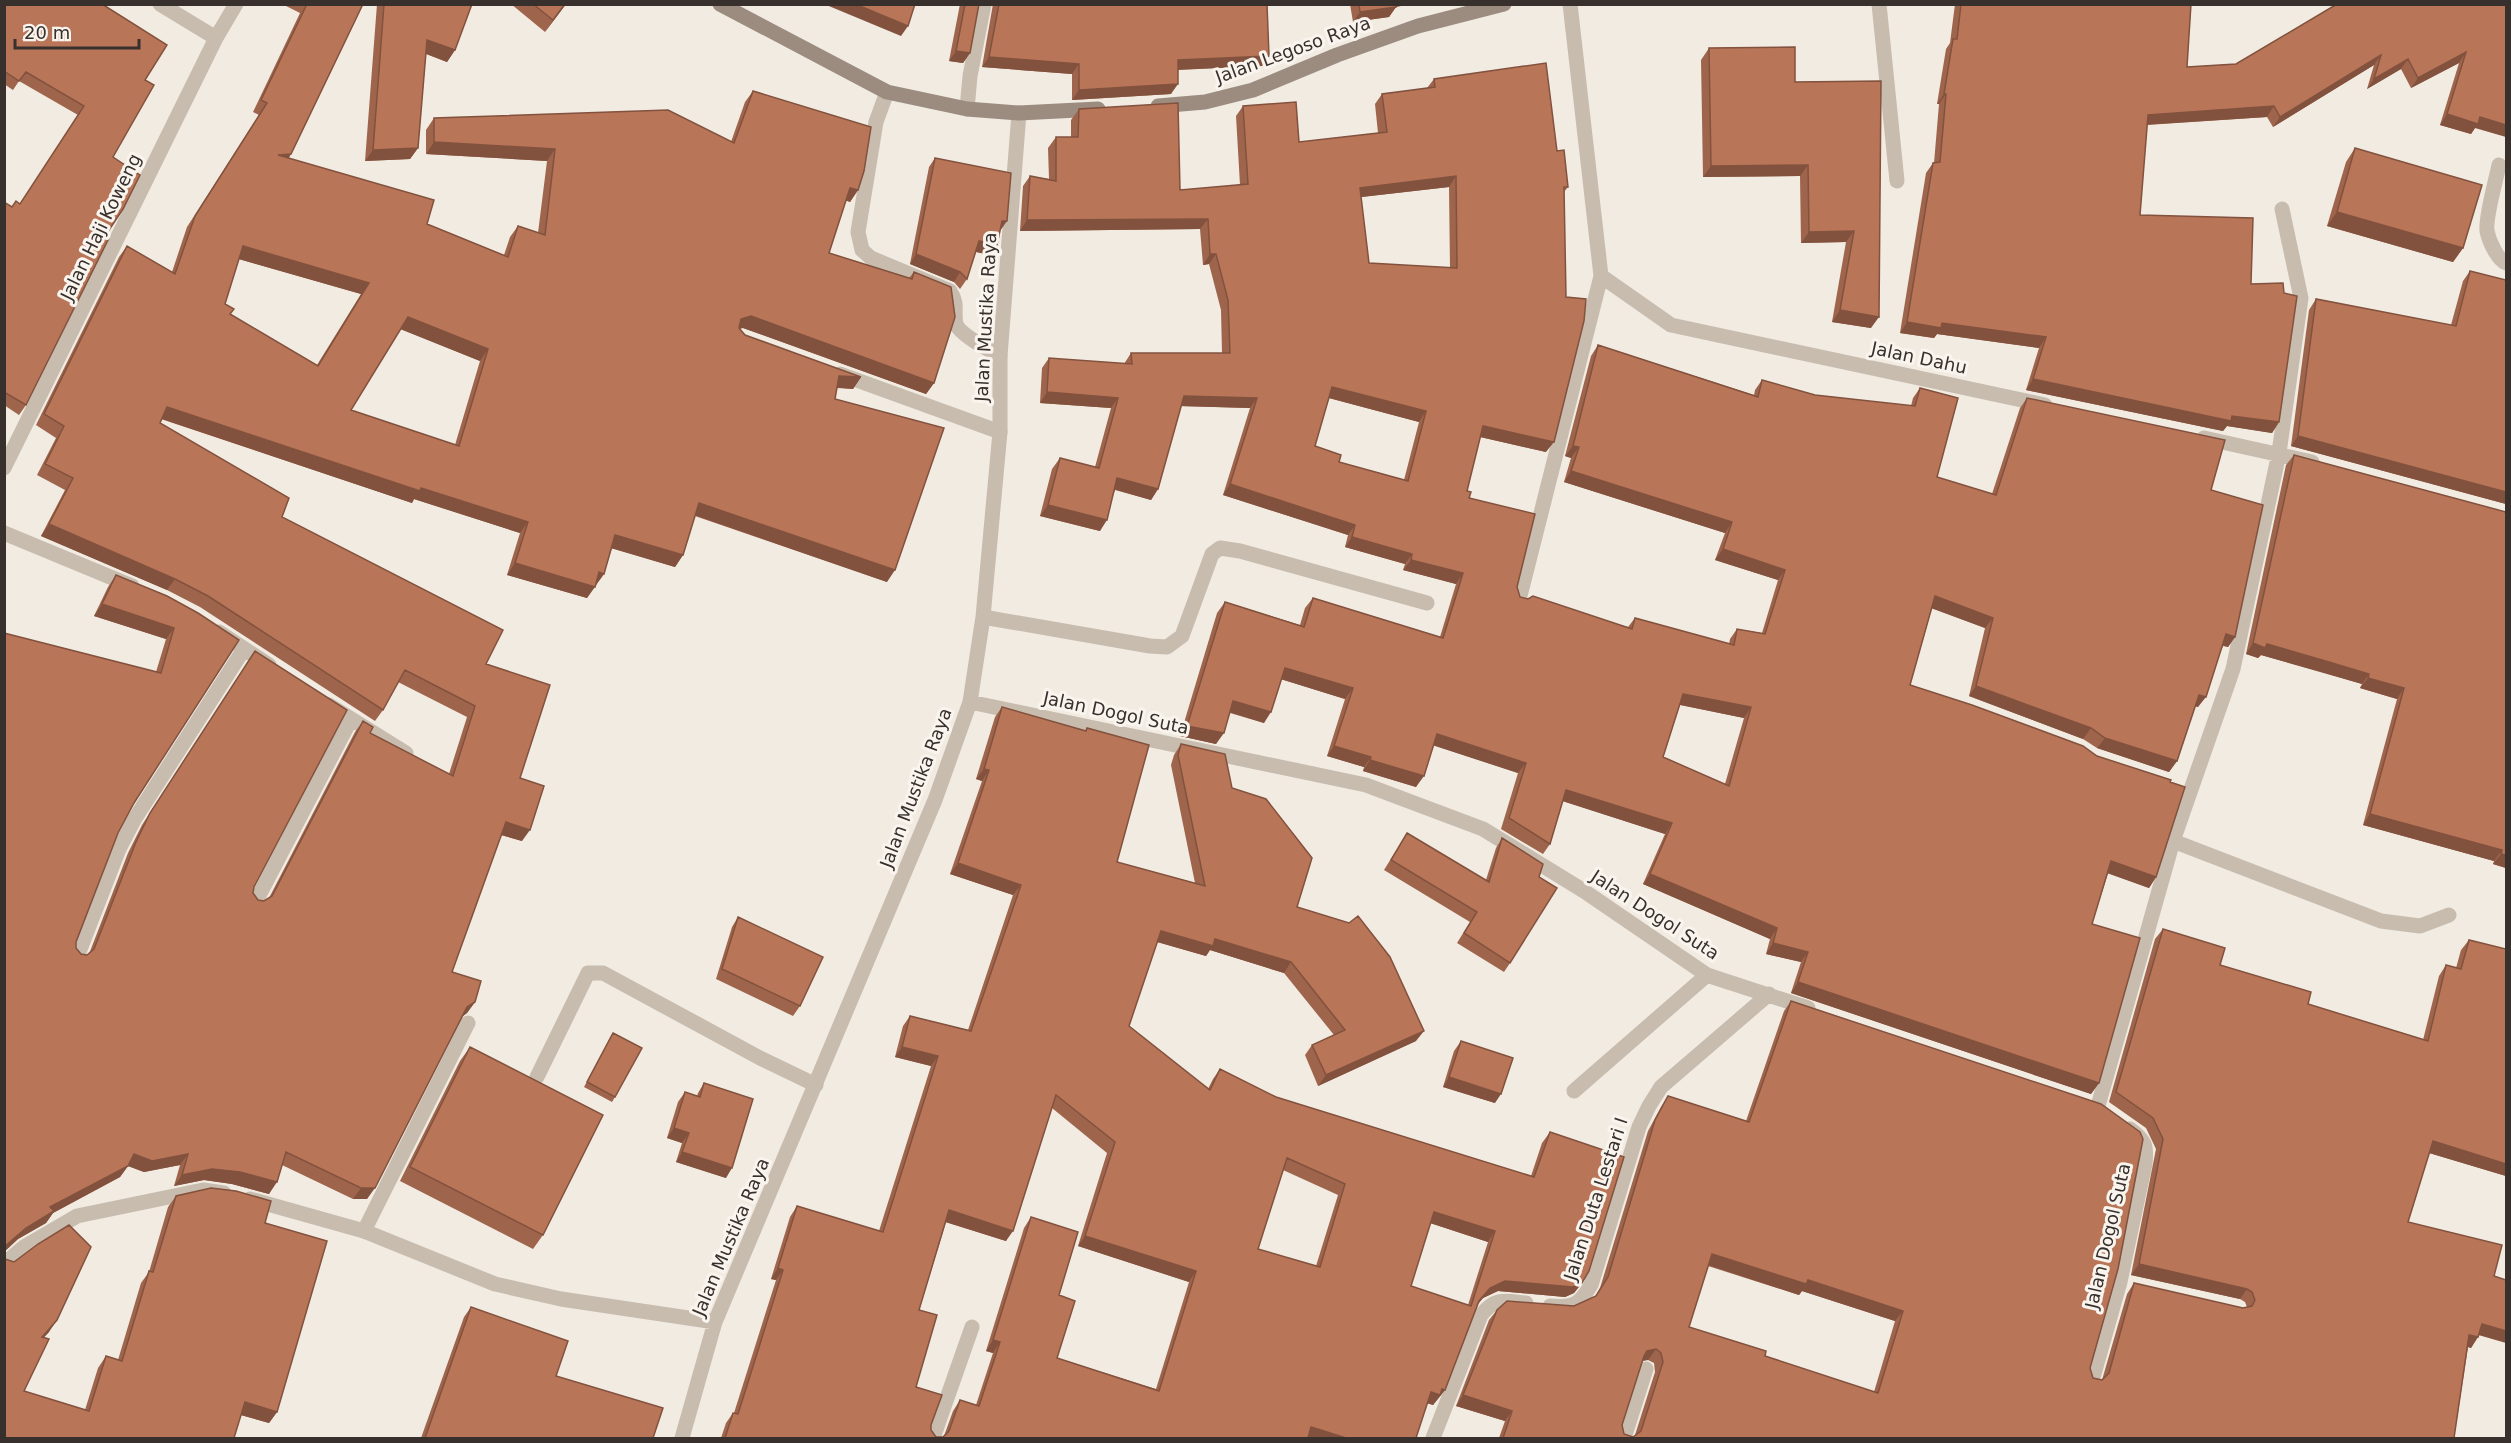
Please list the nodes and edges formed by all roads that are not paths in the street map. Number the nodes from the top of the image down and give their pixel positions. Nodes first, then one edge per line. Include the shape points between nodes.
1 (160, 4) edge
2 (237, 4) edge
3 (720, 4) edge
4 (984, 4) edge
5 (1504, 4) edge
6 (1570, 4) edge
7 (1879, 4) edge
8 (216, 38) junction
9 (887, 92) junction
10 (1143, 107) edge
11 (1109, 108) edge
12 (967, 109) junction
13 (1019, 113) junction
14 (2499, 165) dead end
15 (1897, 181) dead end
16 (2282, 209) dead end
17 (2506, 263) edge
18 (1601, 276) junction
19 (1000, 356) junction
20 (828, 369) edge
21 (2057, 407) edge
22 (1000, 432) junction
23 (2186, 434) edge
24 (2279, 453) junction
25 (2325, 465) edge
26 (4, 468) edge
27 (4, 533) edge
28 (142, 590) edge
29 (1519, 600) edge
30 (1427, 603) dead end
31 (983, 617) junction
32 (205, 623) edge
33 (244, 649) junction
34 (280, 673) edge
35 (317, 697) edge
36 (970, 702) junction
37 (351, 719) junction
38 (419, 761) edge
39 (2172, 842) junction
40 (255, 903) edge
41 (2449, 915) dead end
42 (77, 957) edge
43 (1707, 975) junction
44 (1768, 994) junction
45 (1824, 1013) edge
46 (468, 1023) edge
47 (537, 1077) dead end
48 (816, 1085) junction
49 (1574, 1091) dead end
50 (364, 1231) junction
51 (4, 1264) edge
52 (715, 1322) junction
53 (972, 1327) dead end
54 (1646, 1369) edge
55 (2092, 1381) edge
56 (682, 1438) edge
57 (933, 1438) edge
58 (1433, 1438) edge
59 (1624, 1438) edge

1 - 8 street
2 - 8 street, Jalan Haji Koweng
3 - 9 street
4 - 12 street
5 - 10 street, Jalan Legoso Raya via 1408,30 1253,90 1205,102
6 - 18 street
7 - 15 street
8 - 26 street, Jalan Haji Koweng
9 - 12 street
9 - 19 street via 876,122 858,232 862,250 870,258 950,291 956,300 957,326
11 - 13 street
12 - 13 street
13 - 19 street, Jalan Mustika Raya
14 - 17 street via 2487,230
16 - 24 street via 2301,298
18 - 21 street, Jalan Dahu via 1671,325
18 - 29 street
19 - 22 street, Jalan Mustika Raya
20 - 22 street
22 - 31 street, Jalan Mustika Raya
23 - 24 street
24 - 25 street
24 - 39 street via 2233,669 2185,788
27 - 28 street
30 - 31 street via 1220,548 1212,554 1182,636 1167,647
31 - 36 street, Jalan Mustika Raya
32 - 33 street
33 - 34 street
33 - 42 street via 134,820
35 - 37 street
36 - 43 street, Jalan Dogol Suta via 1366,785 1483,829 1584,891
36 - 48 street, Jalan Mustika Raya via 935,800
37 - 38 street
37 - 40 street
39 - 41 street via 2381,921 2420,926
39 - 55 street, Jalan Dogol Suta via 2102,1110 2140,1136 2146,1148 2125,1283
43 - 44 street, Jalan Dogol Suta
43 - 49 street
44 - 45 street, Jalan Dogol Suta
44 - 58 street, Jalan Duta Lestari I via 1661,1087 1649,1106 1639,1127 1591,1285 1581,1301 1567,1307 1498,1301 1490,1305 1481,1316
46 - 50 street
47 - 48 street via 588,973 603,973
48 - 52 street, Jalan Mustika Raya
50 - 51 street via 230,1193 203,1190 77,1216 24,1247
50 - 52 street via 495,1284 561,1299
52 - 56 street, Jalan Mustika Raya
53 - 57 street
54 - 59 street

